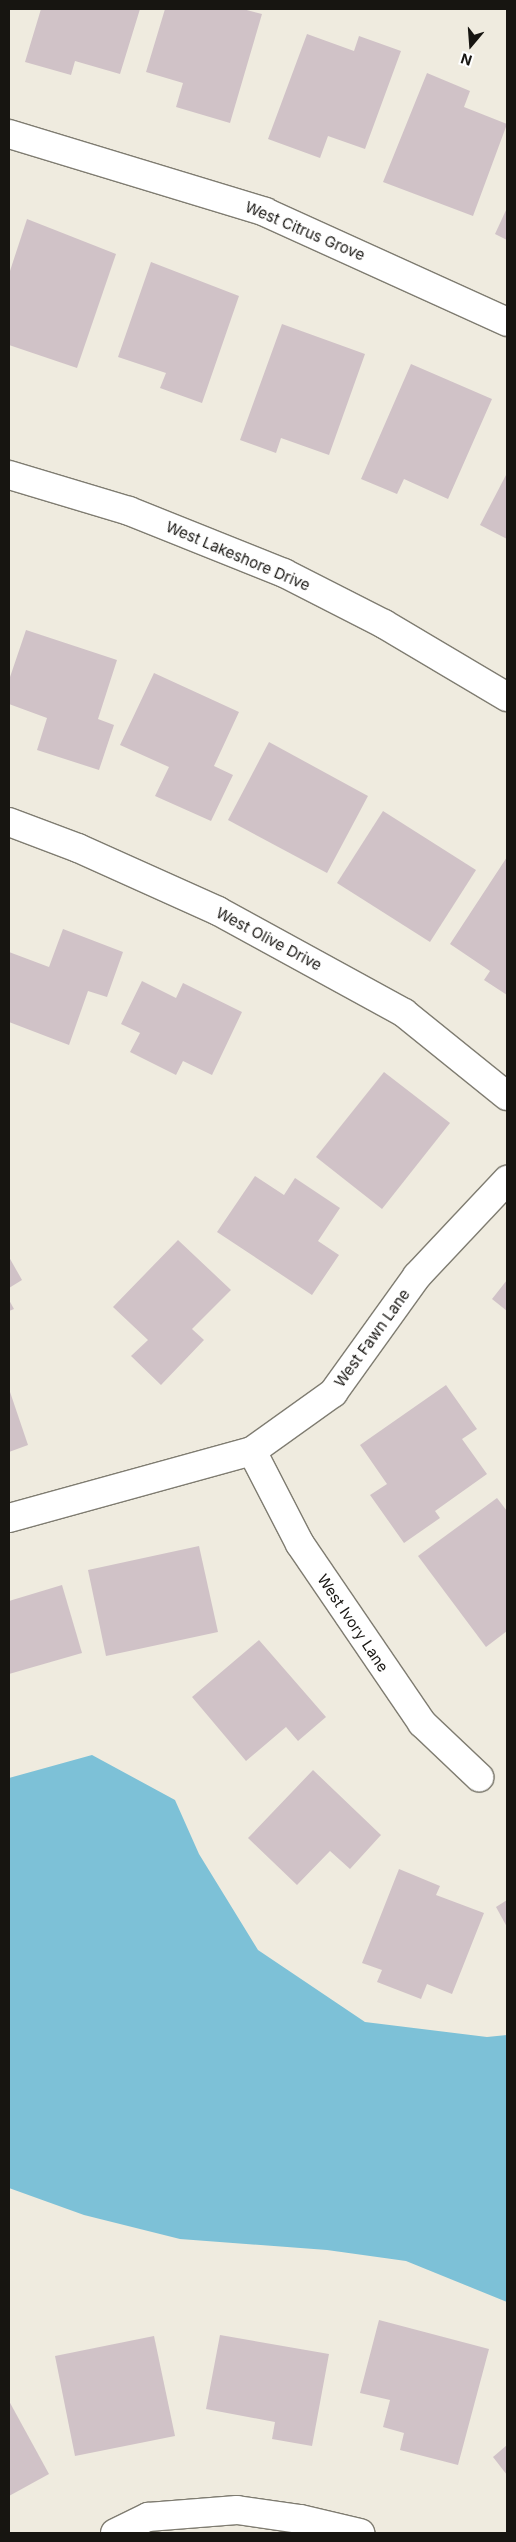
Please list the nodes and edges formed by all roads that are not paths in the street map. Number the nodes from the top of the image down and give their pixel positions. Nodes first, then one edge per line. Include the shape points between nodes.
1 (9, 134) edge
2 (507, 322) edge
3 (9, 475) edge
4 (507, 697) edge
5 (9, 822) edge
6 (507, 1096) edge
7 (507, 1180) edge
8 (252, 1451) junction
9 (9, 1518) edge
10 (479, 1777) dead end
11 (115, 2533) edge
12 (360, 2533) edge

1 - 2 street, West Citrus Grove via 265,212
3 - 4 street, West Lakeshore Drive via 129,511 284,572 384,624
5 - 6 street, West Olive Drive via 78,848 218,911 404,1012
7 - 8 street, West Fawn Lane via 417,1276 333,1393
8 - 9 street, West Fawn Lane
8 - 10 street, West Ivory Lane via 300,1544 422,1724
11 - 12 street via 148,2518 237,2510 300,2519

